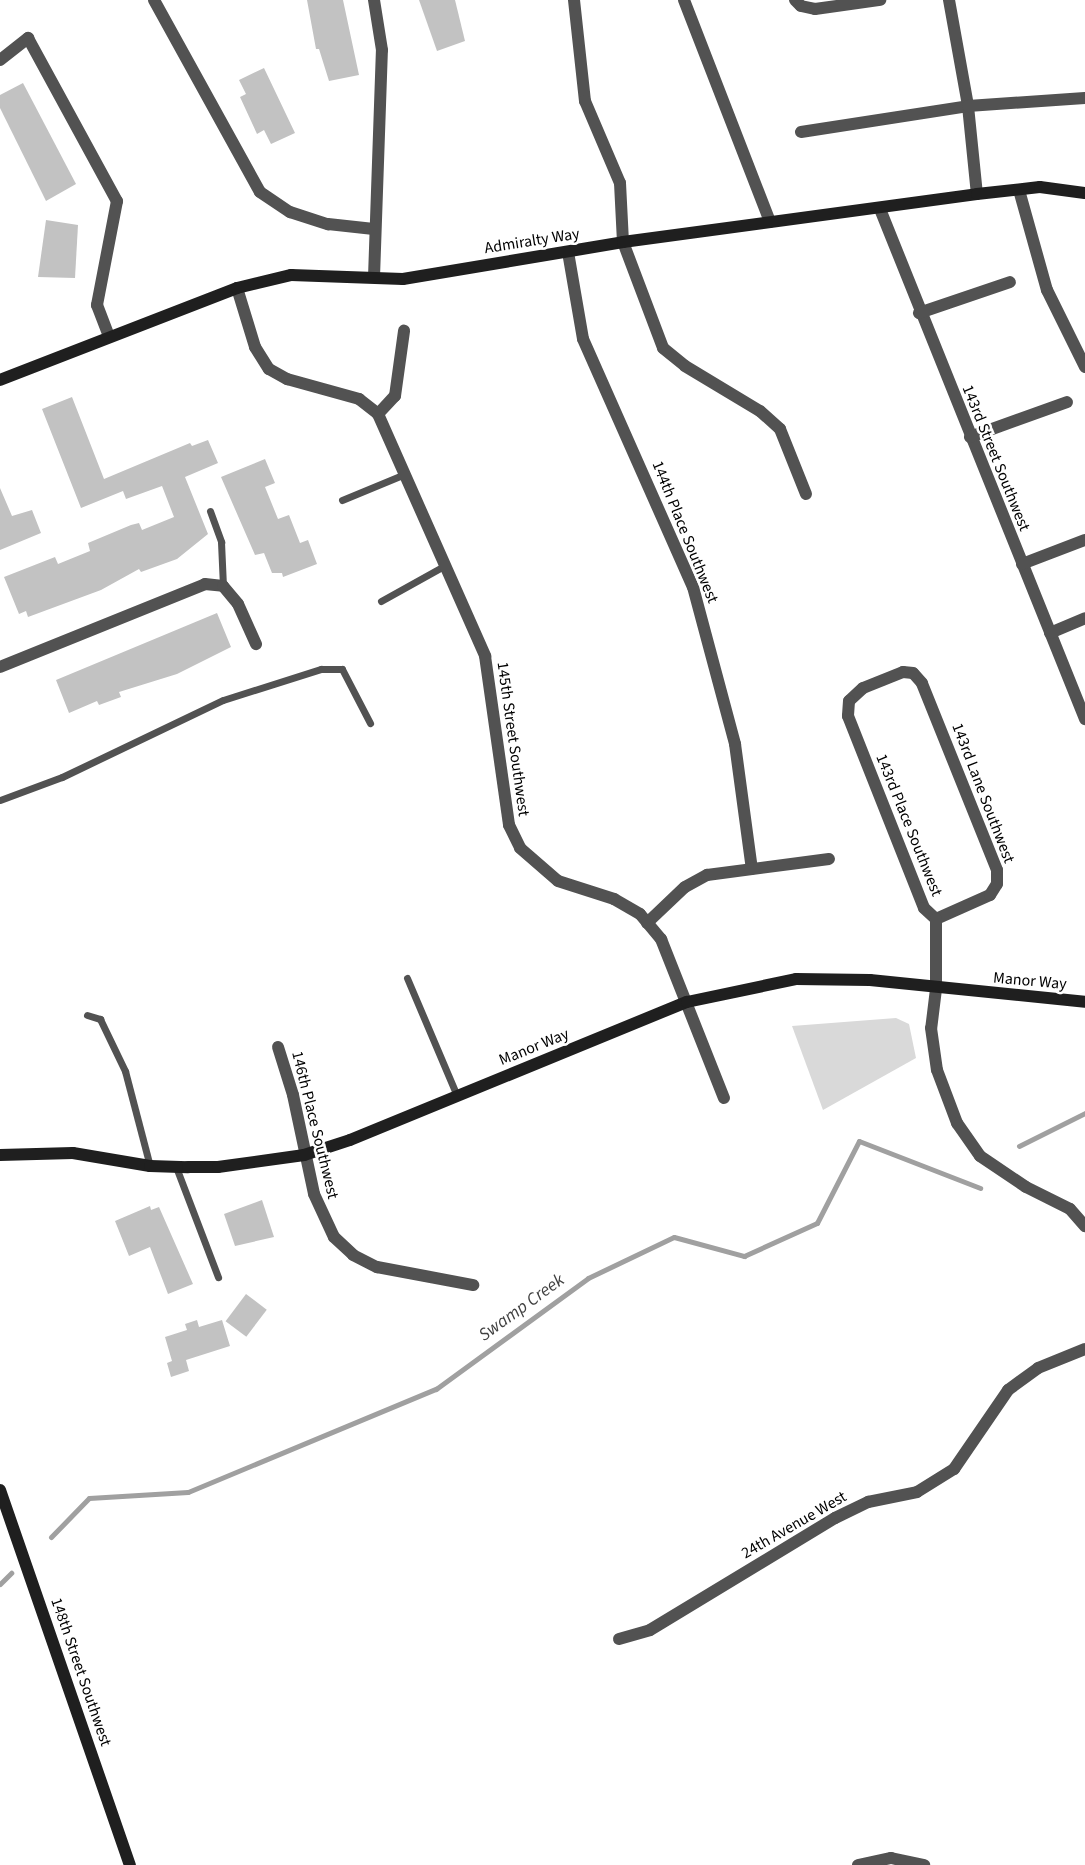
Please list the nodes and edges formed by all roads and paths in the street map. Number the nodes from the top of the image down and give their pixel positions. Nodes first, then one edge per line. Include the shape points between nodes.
1 (154, 0) edge
2 (374, 0) edge
3 (574, 0) edge
4 (684, 0) edge
5 (795, 0) edge
6 (880, 0) edge
7 (949, 0) edge
8 (0, 60) edge
9 (1085, 98) edge
10 (968, 106) junction
11 (801, 132) dead end
12 (1019, 189) junction
13 (1085, 193) edge
14 (978, 194) junction
15 (880, 209) junction
16 (770, 222) junction
17 (374, 229) junction
18 (623, 242) junction
19 (568, 252) junction
20 (374, 277) junction
21 (1010, 282) dead end
22 (237, 288) junction
23 (919, 313) junction
24 (404, 331) dead end
25 (109, 336) junction
26 (1085, 367) edge
27 (0, 380) edge
28 (1067, 402) dead end
29 (378, 414) junction
30 (970, 437) junction
31 (405, 474) junction
32 (806, 494) dead end
33 (342, 500) dead end
34 (210, 511) dead end
35 (1085, 540) edge
36 (1022, 564) junction
37 (444, 566) junction
38 (223, 586) junction
39 (381, 601) dead end
40 (1085, 618) edge
41 (1050, 633) junction
42 (256, 644) dead end
43 (0, 667) edge
44 (889, 676) joint
45 (1085, 719) edge
46 (370, 723) dead end
47 (0, 800) edge
48 (829, 859) dead end
49 (752, 869) junction
50 (936, 919) junction
51 (647, 923) junction
52 (407, 978) dead end
53 (936, 989) junction
54 (687, 1002) junction
55 (1085, 1002) edge
56 (87, 1015) dead end
57 (278, 1047) dead end
58 (457, 1096) junction
59 (724, 1098) dead end
60 (0, 1155) edge
61 (304, 1155) junction
62 (150, 1166) junction
63 (176, 1167) junction
64 (1085, 1226) edge
65 (218, 1277) dead end
66 (473, 1285) dead end
67 (1085, 1349) edge
68 (0, 1490) edge
69 (619, 1639) dead end
70 (130, 1865) edge
71 (858, 1865) edge
72 (924, 1865) edge

1 - 17 street via 260,192 290,212 328,224
2 - 17 street via 382,50
3 - 18 street via 585,101 620,183
4 - 16 street
5 - 6 street via 801,6 815,9
7 - 10 street
8 - 25 street via 28,38 117,201 98,306
9 - 10 street
10 - 11 street
10 - 14 street
12 - 13 street, Admiralty Way via 1040,187
12 - 14 street, Admiralty Way
12 - 26 street via 1047,290
14 - 15 street, Admiralty Way
15 - 16 street, Admiralty Way
15 - 23 street, 143rd Street Southwest
16 - 18 street, Admiralty Way
17 - 20 street
18 - 19 street, Admiralty Way
18 - 32 street via 663,348 760,411 780,429
19 - 20 street, Admiralty Way via 403,279
19 - 49 street, 144th Place Southwest via 583,339 693,587 735,744
20 - 22 street, Admiralty Way via 291,275
21 - 23 street
22 - 25 street, Admiralty Way
22 - 29 street, 145th Street Southwest via 255,347 269,369 295,382 359,399
23 - 30 street, 143rd Street Southwest
24 - 29 street via 395,396
25 - 27 street, Admiralty Way
28 - 30 street
29 - 31 street, 145th Street Southwest
30 - 36 street, 143rd Street Southwest
31 - 33 lane
31 - 37 street, 145th Street Southwest
34 - 38 lane via 221,542
35 - 36 street
36 - 41 street, 143rd Street Southwest
37 - 39 lane
37 - 51 street, 145th Street Southwest via 485,656 509,825 520,848 558,881 614,899 640,914
38 - 42 street via 238,604
38 - 43 street via 204,584
40 - 41 street
41 - 45 street, 143rd Street Southwest
44 - 50 street, 143rd Place Southwest via 863,688 849,701 848,716 924,908
44 - 50 street, 143rd Lane Southwest via 913,673 922,683 997,870 997,884 990,895
46 - 47 lane via 342,669 321,669 223,700 62,777
48 - 49 street
49 - 51 street via 700,879 685,886
50 - 53 street, 143rd Place Southwest
51 - 54 street, 145th Street Southwest via 661,939
52 - 58 lane
53 - 54 street, Manor Way via 870,980 796,979
53 - 55 street, Manor Way
53 - 64 street, 143rd Place Southwest via 931,1028 937,1070 957,1123 980,1156 1026,1187 1070,1209
54 - 58 street, Manor Way
54 - 59 street
56 - 62 lane via 100,1019 125,1071
57 - 61 street, 146th Place Southwest via 293,1095
58 - 61 street, Manor Way
60 - 62 street, Manor Way via 73,1153
61 - 63 street, Manor Way via 218,1167
61 - 66 street, 146th Place Southwest via 323,1220 353,1255 377,1267
62 - 63 street, Manor Way
63 - 65 lane
67 - 69 street, 24th Avenue West via 1038,1368 1008,1390 954,1469 917,1492 868,1502 835,1518 650,1630
68 - 70 street, 148th Street Southwest
71 - 72 street via 891,1858

